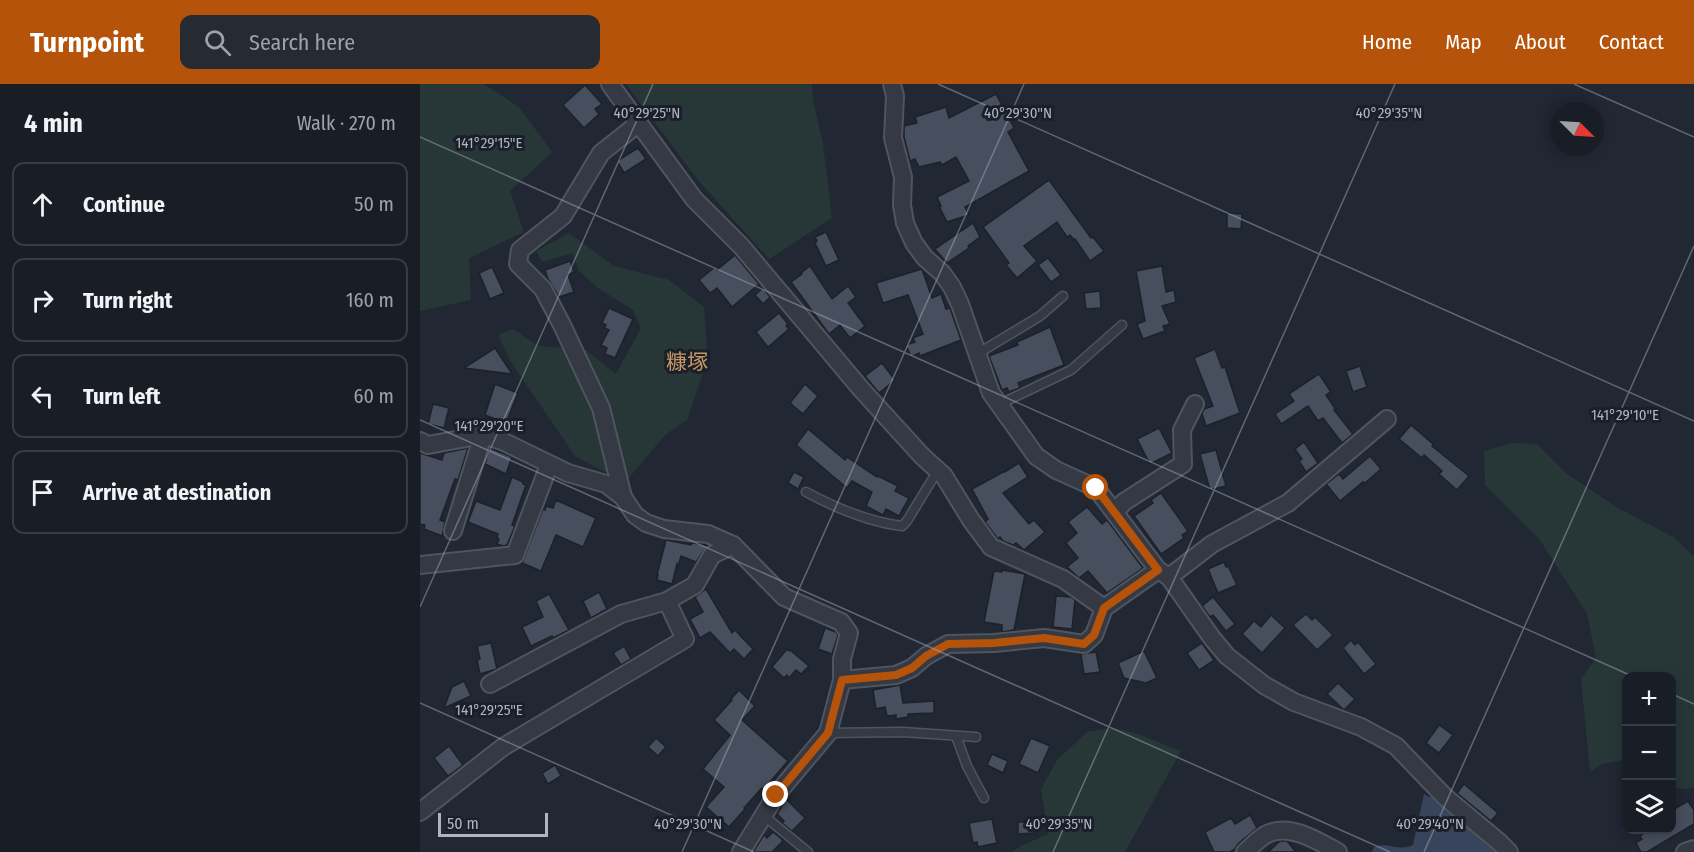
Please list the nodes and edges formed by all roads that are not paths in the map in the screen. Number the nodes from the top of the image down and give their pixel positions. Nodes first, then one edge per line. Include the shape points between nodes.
1 (610, 84) edge
2 (892, 84) edge
3 (639, 123) junction
4 (1062, 296) dead end
5 (1122, 326) dead end
6 (977, 354) junction
7 (1000, 404) junction
8 (1196, 404) dead end
9 (1387, 419) dead end
10 (483, 435) junction
11 (420, 441) edge
12 (549, 465) junction
13 (938, 470) junction
14 (806, 492) dead end
15 (623, 497) junction
16 (1115, 512) junction
17 (453, 531) dead end
18 (733, 545) junction
19 (420, 565) edge
20 (1164, 573) junction
21 (667, 601) junction
22 (1104, 608) junction
23 (842, 680) junction
24 (490, 684) dead end
25 (828, 733) junction
26 (956, 736) junction
27 (976, 737) dead end
28 (984, 798) dead end
29 (420, 812) edge
30 (763, 815) junction
31 (1694, 849) edge
32 (741, 852) edge
33 (808, 852) edge
34 (1245, 852) edge
35 (1338, 852) edge
36 (1509, 852) edge
37 (1685, 852) edge

1 - 3 street
2 - 6 street via 893,138 903,177 906,223 914,243 952,287
3 - 13 street via 694,199 741,246 861,390
3 - 15 street via 601,153 563,216 520,250 518,264 543,290 601,408
4 - 6 lane via 1040,316
5 - 7 lane via 1071,370
6 - 7 street via 991,393
7 - 16 street via 1036,456 1096,488
8 - 16 street via 1182,430 1183,464
9 - 20 street via 1288,503
10 - 11 street via 428,445
10 - 12 street
10 - 17 street
12 - 15 street via 606,484
12 - 19 street via 514,555
13 - 14 lane via 902,526 831,506
13 - 22 street via 991,547 1063,579
15 - 18 street via 646,523 708,534
16 - 20 street
18 - 21 street via 712,555 695,585
18 - 23 street via 784,597 841,622 849,633 842,659
20 - 22 street
20 - 36 street via 1227,656 1294,702 1361,727 1396,746 1445,797
21 - 24 street via 621,614
21 - 29 street via 685,639 502,747
22 - 23 street via 1094,635 1084,644 1044,638 948,644 896,675
23 - 25 street
25 - 26 lane
25 - 30 street
26 - 27 lane
26 - 28 lane
30 - 32 street
30 - 33 lane
31 - 37 street
34 - 35 street via 1266,834 1281,830 1316,840

